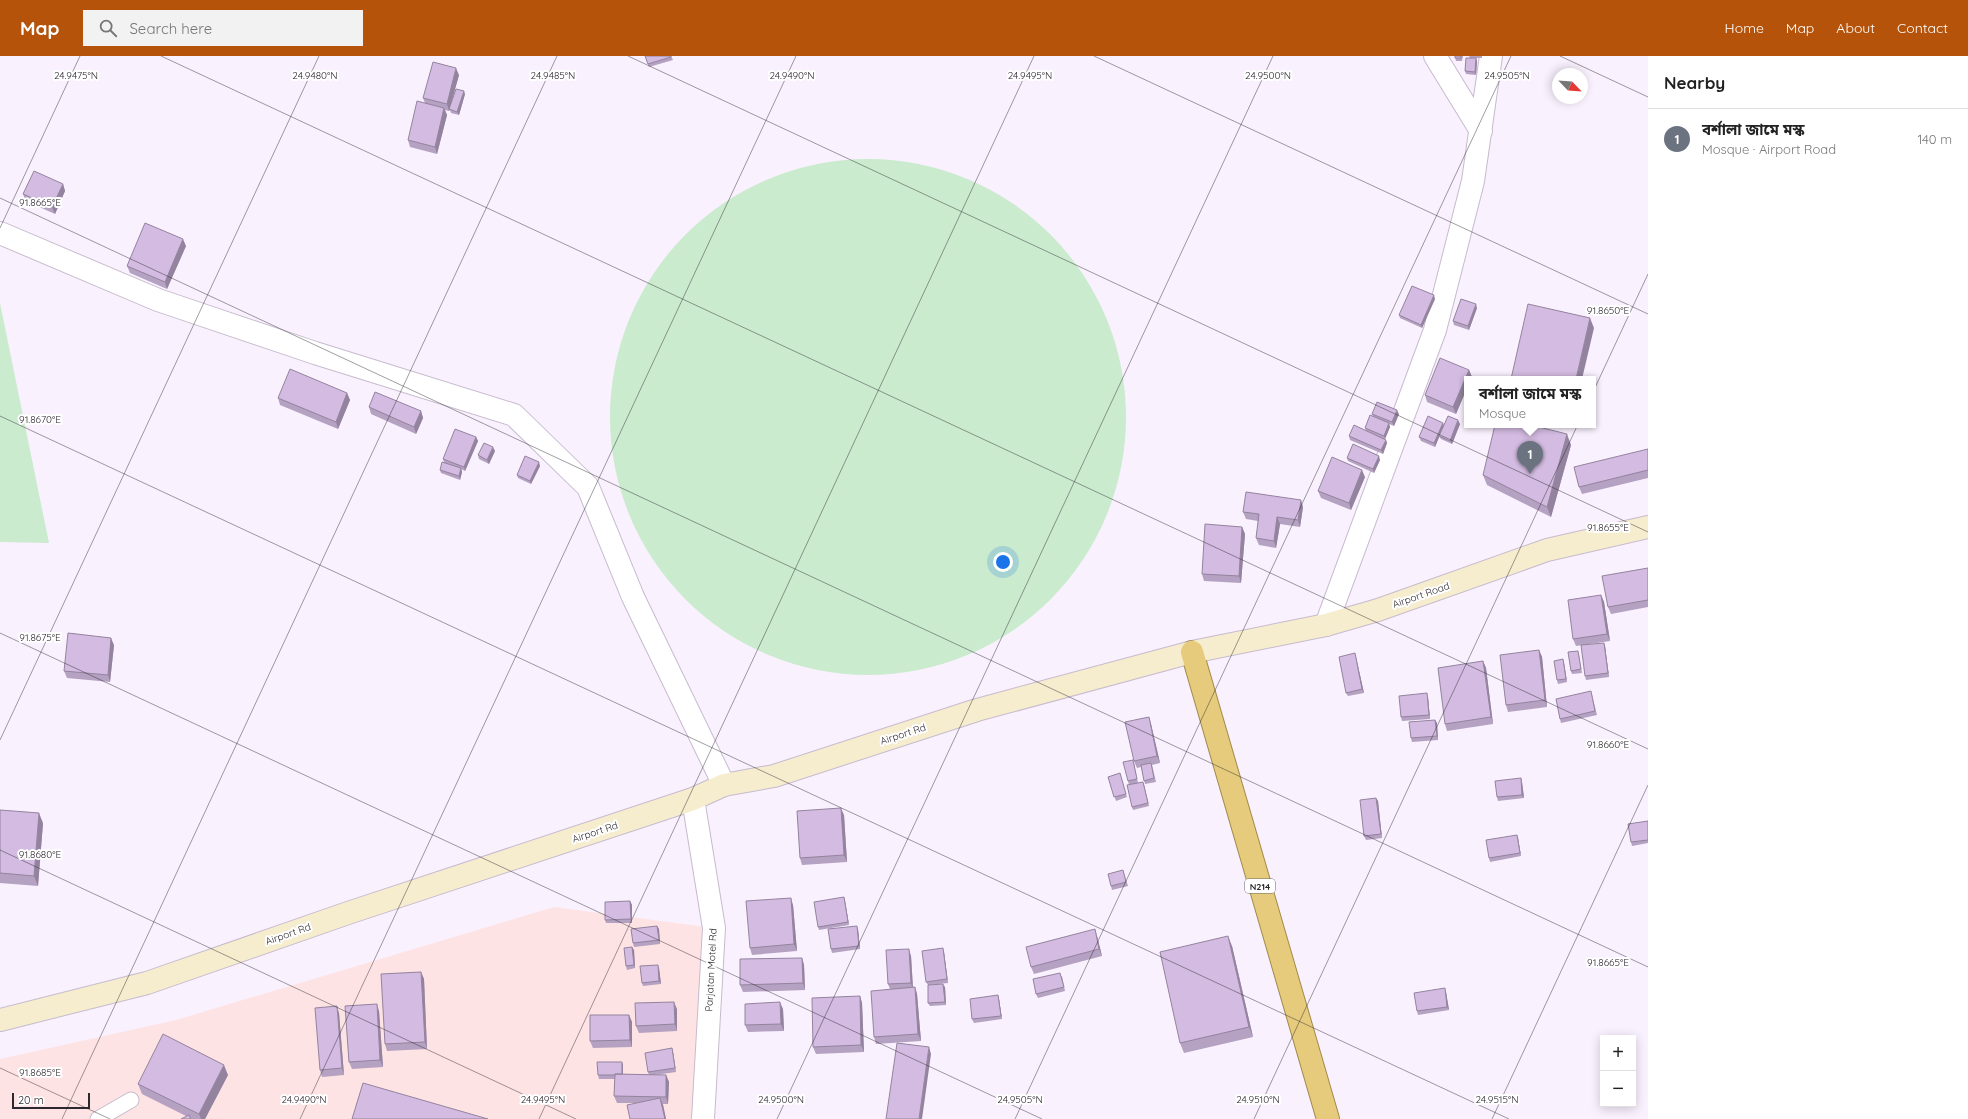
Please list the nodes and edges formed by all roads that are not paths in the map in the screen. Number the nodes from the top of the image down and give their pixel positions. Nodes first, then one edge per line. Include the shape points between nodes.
1 (1435, 56) edge
2 (1492, 56) edge
3 (1481, 131) junction
4 (0, 233) edge
5 (1648, 527) edge
6 (1326, 625) junction
7 (1192, 652) junction
8 (724, 785) junction
9 (693, 799) junction
10 (0, 1020) edge
11 (131, 1100) dead end
12 (98, 1119) edge
13 (703, 1119) edge
14 (1328, 1119) edge

1 - 3 street
2 - 3 street
3 - 6 street via 1473,181 1435,330
4 - 8 street via 158,300 315,353 514,415 588,487 633,597
5 - 6 main road, Airport Road via 1547,550 1378,610
6 - 7 main road, Airport Road
7 - 8 main road, Airport Rd via 977,710 774,776
7 - 14 highway, N214
8 - 9 main road, Airport Rd
9 - 10 main road, Airport Rd via 348,913 147,983
9 - 13 street, Parjatan Motel Rd via 714,928
11 - 12 lane

